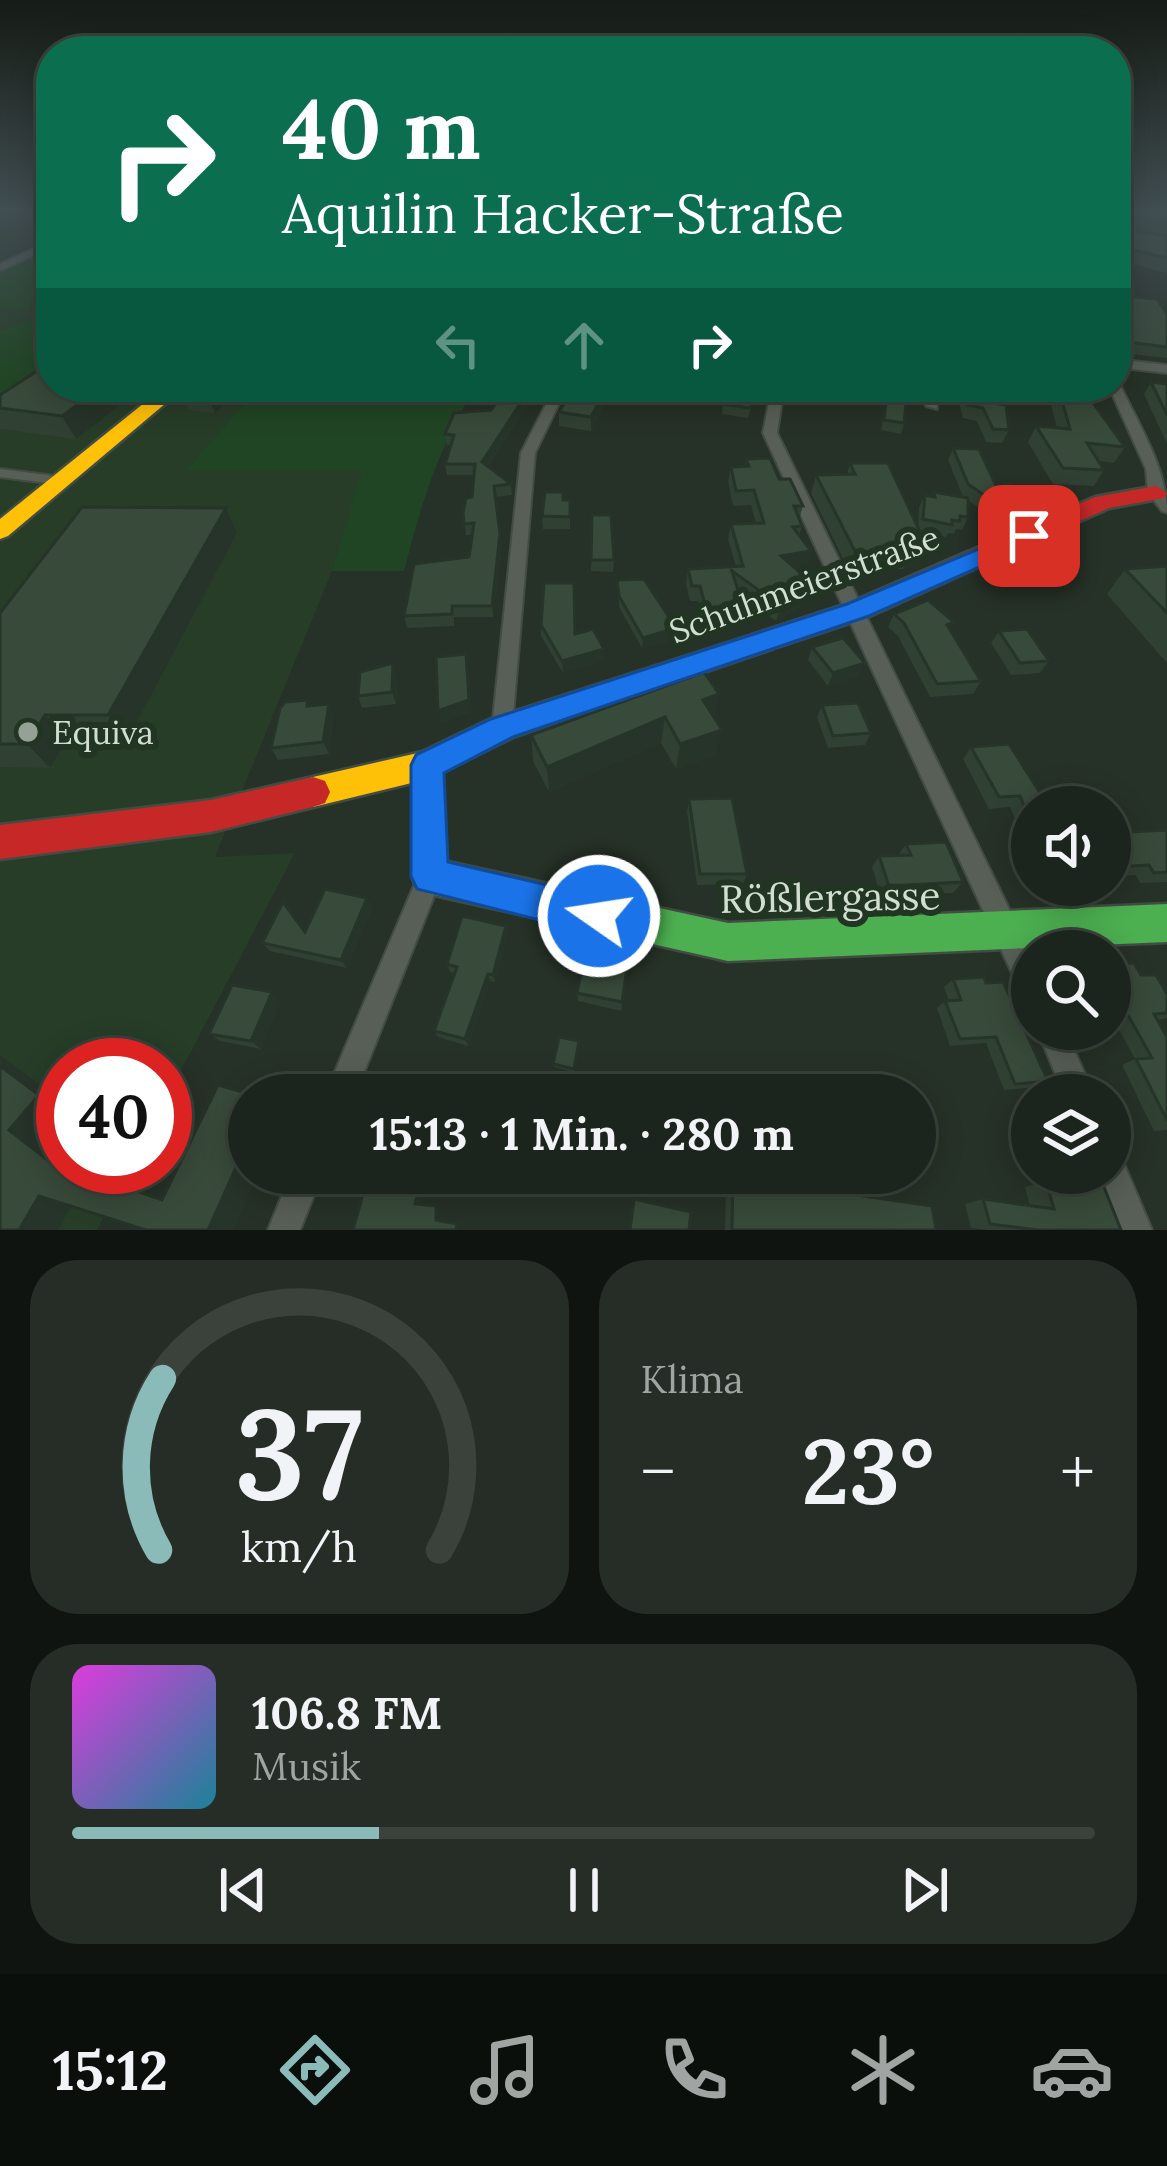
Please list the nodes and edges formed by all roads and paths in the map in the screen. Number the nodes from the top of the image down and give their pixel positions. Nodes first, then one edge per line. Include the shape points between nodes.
1 (1131, 365) edge
2 (1167, 369) edge
3 (158, 402) edge
4 (554, 402) edge
5 (775, 402) edge
6 (932, 402) edge
7 (1122, 402) edge
8 (932, 406) dead end
9 (0, 473) edge
10 (63, 481) junction
11 (1161, 501) edge
12 (0, 531) edge
13 (856, 610) junction
14 (502, 728) junction
15 (428, 765) junction
16 (0, 842) edge
17 (430, 876) junction
18 (1167, 923) edge
19 (1009, 932) junction
20 (1011, 937) edge
21 (349, 1074) edge
22 (299, 1194) edge
23 (1121, 1194) edge
24 (284, 1230) edge
25 (1136, 1230) edge

1 - 2 street
3 - 10 street
4 - 14 street via 528,453
5 - 13 street via 770,433
6 - 8 street
7 - 11 street, Schuhmeierstraße
9 - 10 street
10 - 12 street
11 - 13 street, Schuhmeierstraße via 1103,502
13 - 14 street, Schuhmeierstraße
13 - 19 street
14 - 15 street, Schuhmeierstraße
15 - 16 street, Schuhmeierstraße via 211,816
15 - 17 street
17 - 19 street, Rößlergasse via 728,941
17 - 21 street
18 - 19 street, Rößlergasse
19 - 20 street
22 - 24 street
23 - 25 street

